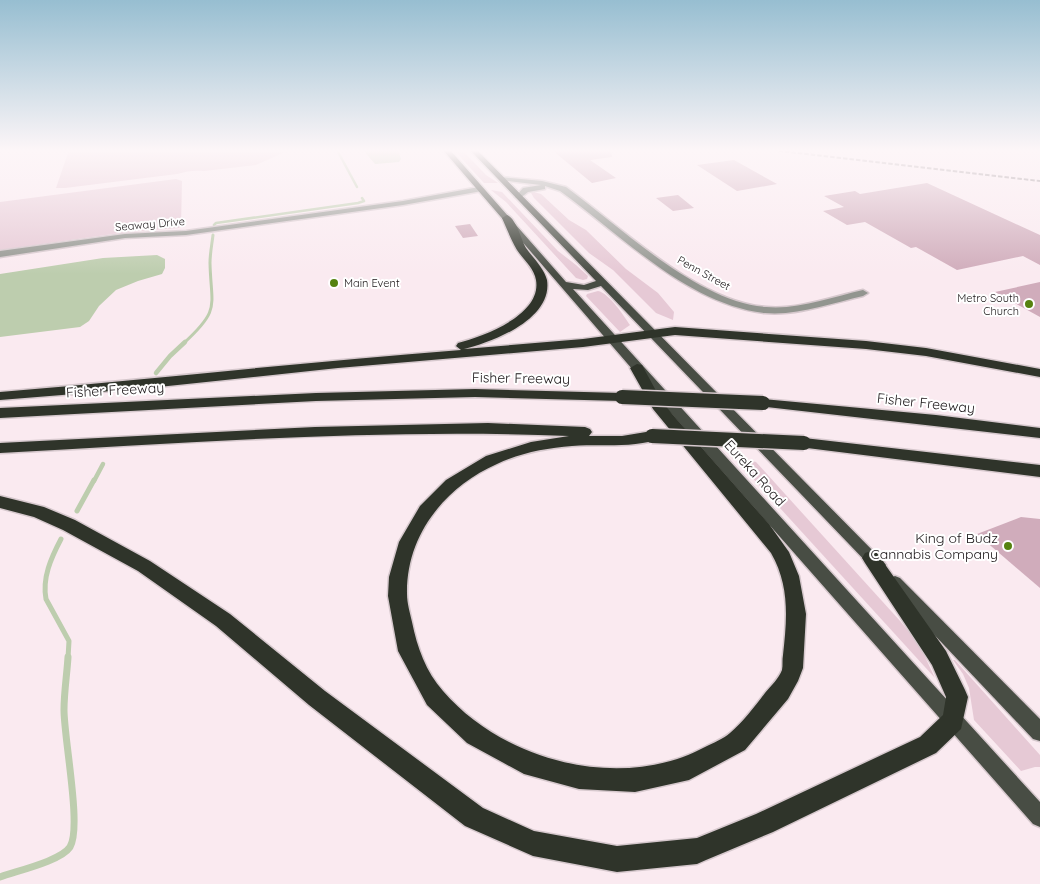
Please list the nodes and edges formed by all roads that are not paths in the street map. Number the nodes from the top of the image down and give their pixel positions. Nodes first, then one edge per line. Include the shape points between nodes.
1 (463, 191) edge
2 (482, 191) edge
3 (512, 191) edge
4 (526, 191) edge
5 (565, 191) edge
6 (519, 197) junction
7 (507, 218) junction
8 (0, 254) edge
9 (602, 281) junction
10 (565, 284) junction
11 (863, 294) dead end
12 (650, 332) junction
13 (613, 340) junction
14 (335, 364) junction
15 (637, 368) junction
16 (1040, 373) edge
17 (0, 396) edge
18 (0, 413) edge
19 (1040, 433) edge
20 (652, 436) junction
21 (0, 448) edge
22 (1040, 470) edge
23 (0, 502) edge
24 (871, 558) junction
25 (953, 721) junction
26 (1040, 732) edge
27 (1040, 817) edge

1 - 8 street, Seaway Drive via 186,233 125,236
2 - 7 main road, Eureka Road
3 - 6 main road, Eureka Road
4 - 6 street
5 - 11 street, Penn Street via 674,272 744,307 783,309
6 - 9 main road, Eureka Road
7 - 10 main road, Eureka Road
7 - 14 highway via 519,245 541,279 540,298 523,317 497,334 466,346
9 - 10 main road via 583,289
9 - 12 main road, Eureka Road
10 - 13 main road, Eureka Road
12 - 13 highway
12 - 16 highway via 697,332 926,352
12 - 24 main road, Eureka Road
13 - 14 highway
13 - 15 main road, Eureka Road
14 - 17 highway
15 - 20 highway via 656,404 768,535 789,572 797,619 792,672 764,712 738,741 712,758 684,770 653,778 612,781 571,777 539,769 476,737 448,714 426,687 402,634 398,608 400,564 408,540 429,506 442,492 468,472 504,455 533,446 573,441 636,441
15 - 25 main road, Eureka Road
18 - 19 highway, Fisher Freeway, bridge via 316,397 475,393 763,403
20 - 21 highway via 488,428
20 - 22 highway, bridge via 804,443
23 - 25 highway via 38,512 69,525 144,566 223,620 316,698 474,817 532,843 617,859 697,851 928,745
24 - 25 highway via 939,658 957,697
24 - 26 main road, Eureka Road
25 - 27 main road, Eureka Road

